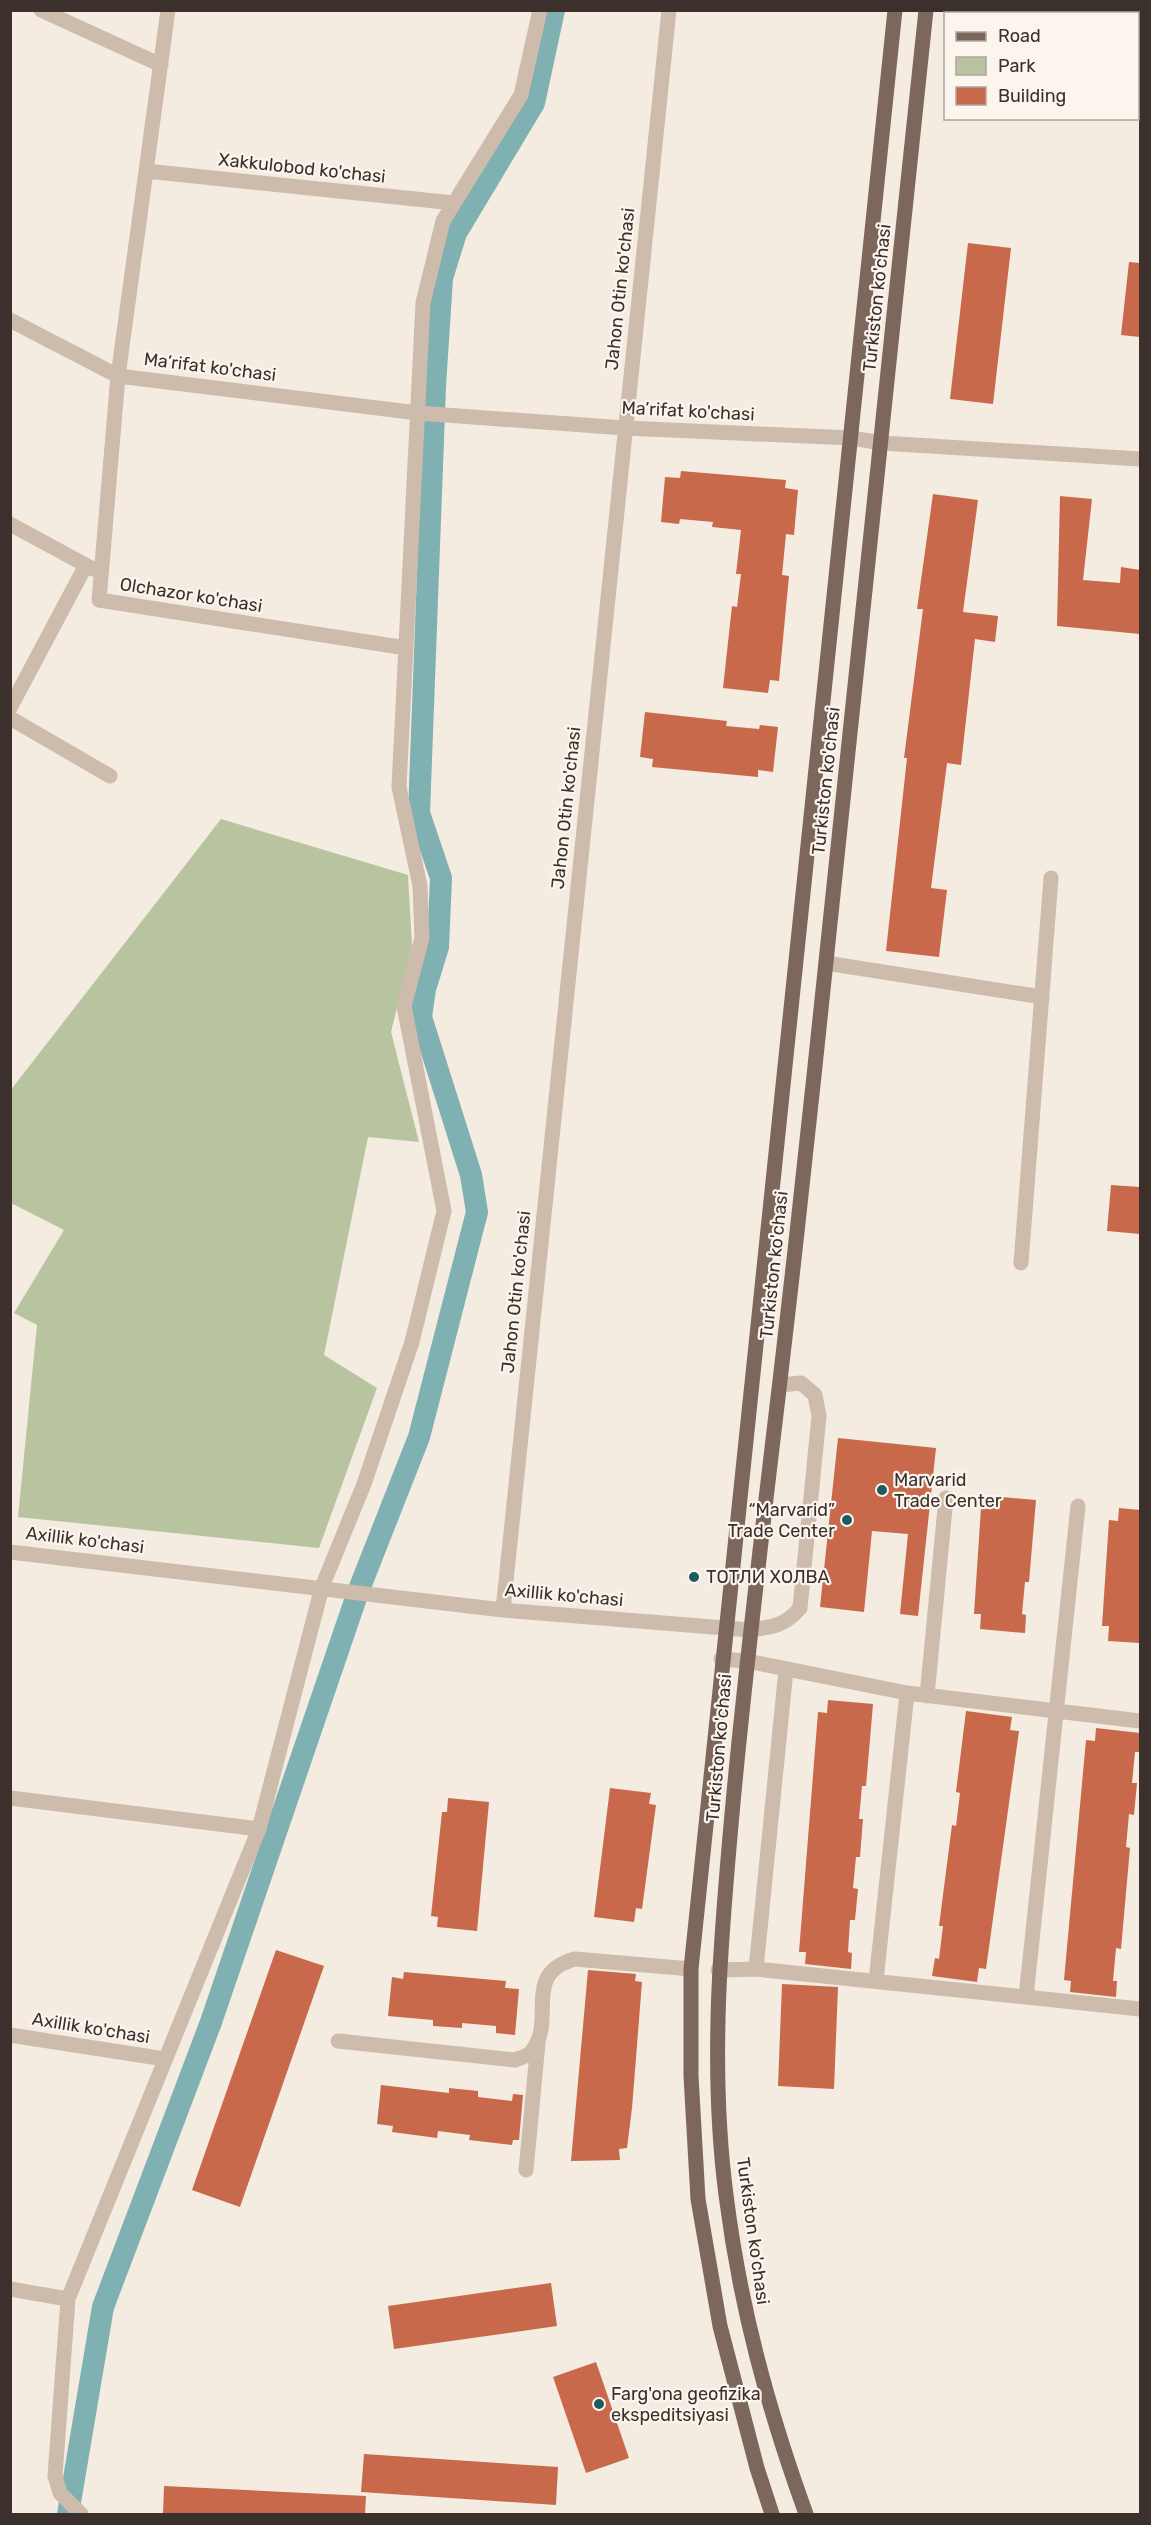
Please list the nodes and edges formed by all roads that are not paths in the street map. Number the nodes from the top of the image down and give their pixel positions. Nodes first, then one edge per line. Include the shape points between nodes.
1 (41, 10) edge
2 (168, 10) edge
3 (540, 10) edge
4 (669, 10) edge
5 (895, 10) edge
6 (926, 10) edge
7 (161, 65) junction
8 (146, 171) junction
9 (454, 203) junction
10 (10, 320) edge
11 (118, 376) junction
12 (418, 413) junction
13 (626, 428) junction
14 (851, 438) junction
15 (882, 443) junction
16 (1140, 459) edge
17 (10, 524) edge
18 (86, 565) junction
19 (101, 573) junction
20 (406, 648) junction
21 (10, 708) edge
22 (10, 718) edge
23 (110, 776) dead end
24 (1051, 878) dead end
25 (826, 963) junction
26 (1042, 997) junction
27 (1021, 1263) dead end
28 (780, 1385) junction
29 (946, 1498) dead end
30 (1078, 1506) dead end
31 (10, 1552) edge
32 (328, 1588) junction
33 (503, 1610) junction
34 (725, 1628) junction
35 (750, 1630) junction
36 (722, 1659) junction
37 (747, 1661) junction
38 (786, 1670) junction
39 (907, 1693) junction
40 (927, 1696) junction
41 (1056, 1711) junction
42 (1140, 1721) edge
43 (10, 1798) edge
44 (259, 1829) junction
45 (691, 1969) junction
46 (756, 1969) junction
47 (718, 1970) junction
48 (876, 1981) junction
49 (1026, 1997) junction
50 (1140, 2009) edge
51 (10, 2035) edge
52 (538, 2037) junction
53 (338, 2041) dead end
54 (165, 2059) junction
55 (526, 2170) dead end
56 (10, 2289) edge
57 (68, 2299) junction
58 (81, 2513) edge
59 (772, 2514) edge
60 (806, 2514) edge

1 - 7 street
2 - 7 street
3 - 9 street via 521,95
4 - 13 street, Jahon Otin ko'chasi
5 - 14 main road, Turkiston ko'chasi
6 - 15 main road, Turkiston ko'chasi
7 - 8 street
8 - 9 street, Xakkulobod ko'chasi
8 - 11 street
9 - 12 street via 443,221 423,303
10 - 11 street, Ma’rifat ko'chasi
11 - 12 street, Ma’rifat ko'chasi
11 - 19 street
12 - 13 street, Ma’rifat ko'chasi
12 - 20 street
13 - 14 street, Ma’rifat ko'chasi
13 - 33 street, Jahon Otin ko'chasi
14 - 15 street, Ma’rifat ko'chasi
14 - 34 main road, Turkiston ko'chasi
15 - 16 street, Ma’rifat ko'chasi
15 - 25 main road, Turkiston ko'chasi
17 - 18 street, Olchazor ko'chasi
18 - 19 street, Olchazor ko'chasi
18 - 21 street
19 - 20 street, Olchazor ko'chasi via 99,600
20 - 32 street via 399,788 420,886 422,938 404,1006 444,1211 412,1342
22 - 23 street
24 - 26 street
25 - 26 street
25 - 28 main road, Turkiston ko'chasi
26 - 27 street
28 - 35 main road, Turkiston ko'chasi
28 - 35 street, Axillik ko'chasi via 801,1383 815,1395 819,1416 800,1608 788,1622
29 - 40 street
30 - 41 street
31 - 32 street, Axillik ko'chasi
32 - 33 street, Axillik ko'chasi
32 - 44 street
33 - 34 street, Axillik ko'chasi
34 - 35 street, Axillik ko'chasi
34 - 36 main road, Turkiston ko'chasi
35 - 37 main road, Turkiston ko'chasi
36 - 37 street
36 - 45 main road, Turkiston ko'chasi
37 - 38 street
37 - 47 main road, Turkiston ko'chasi
38 - 39 street
38 - 46 street
39 - 40 street
39 - 48 street
40 - 41 street
41 - 42 street
41 - 49 street
43 - 44 street
44 - 54 street
45 - 52 street via 575,1959 558,1963 545,1978
45 - 59 main road, Turkiston ko'chasi via 691,2076 698,2199 720,2326
46 - 47 street
46 - 48 street
47 - 60 main road, Turkiston ko'chasi via 716,2063 725,2191 745,2318 776,2430
48 - 49 street
49 - 50 street
51 - 54 street, Axillik ko'chasi
52 - 53 street via 531,2053 515,2060
52 - 55 street
54 - 57 street
56 - 57 street
57 - 58 street via 55,2476 60,2493

